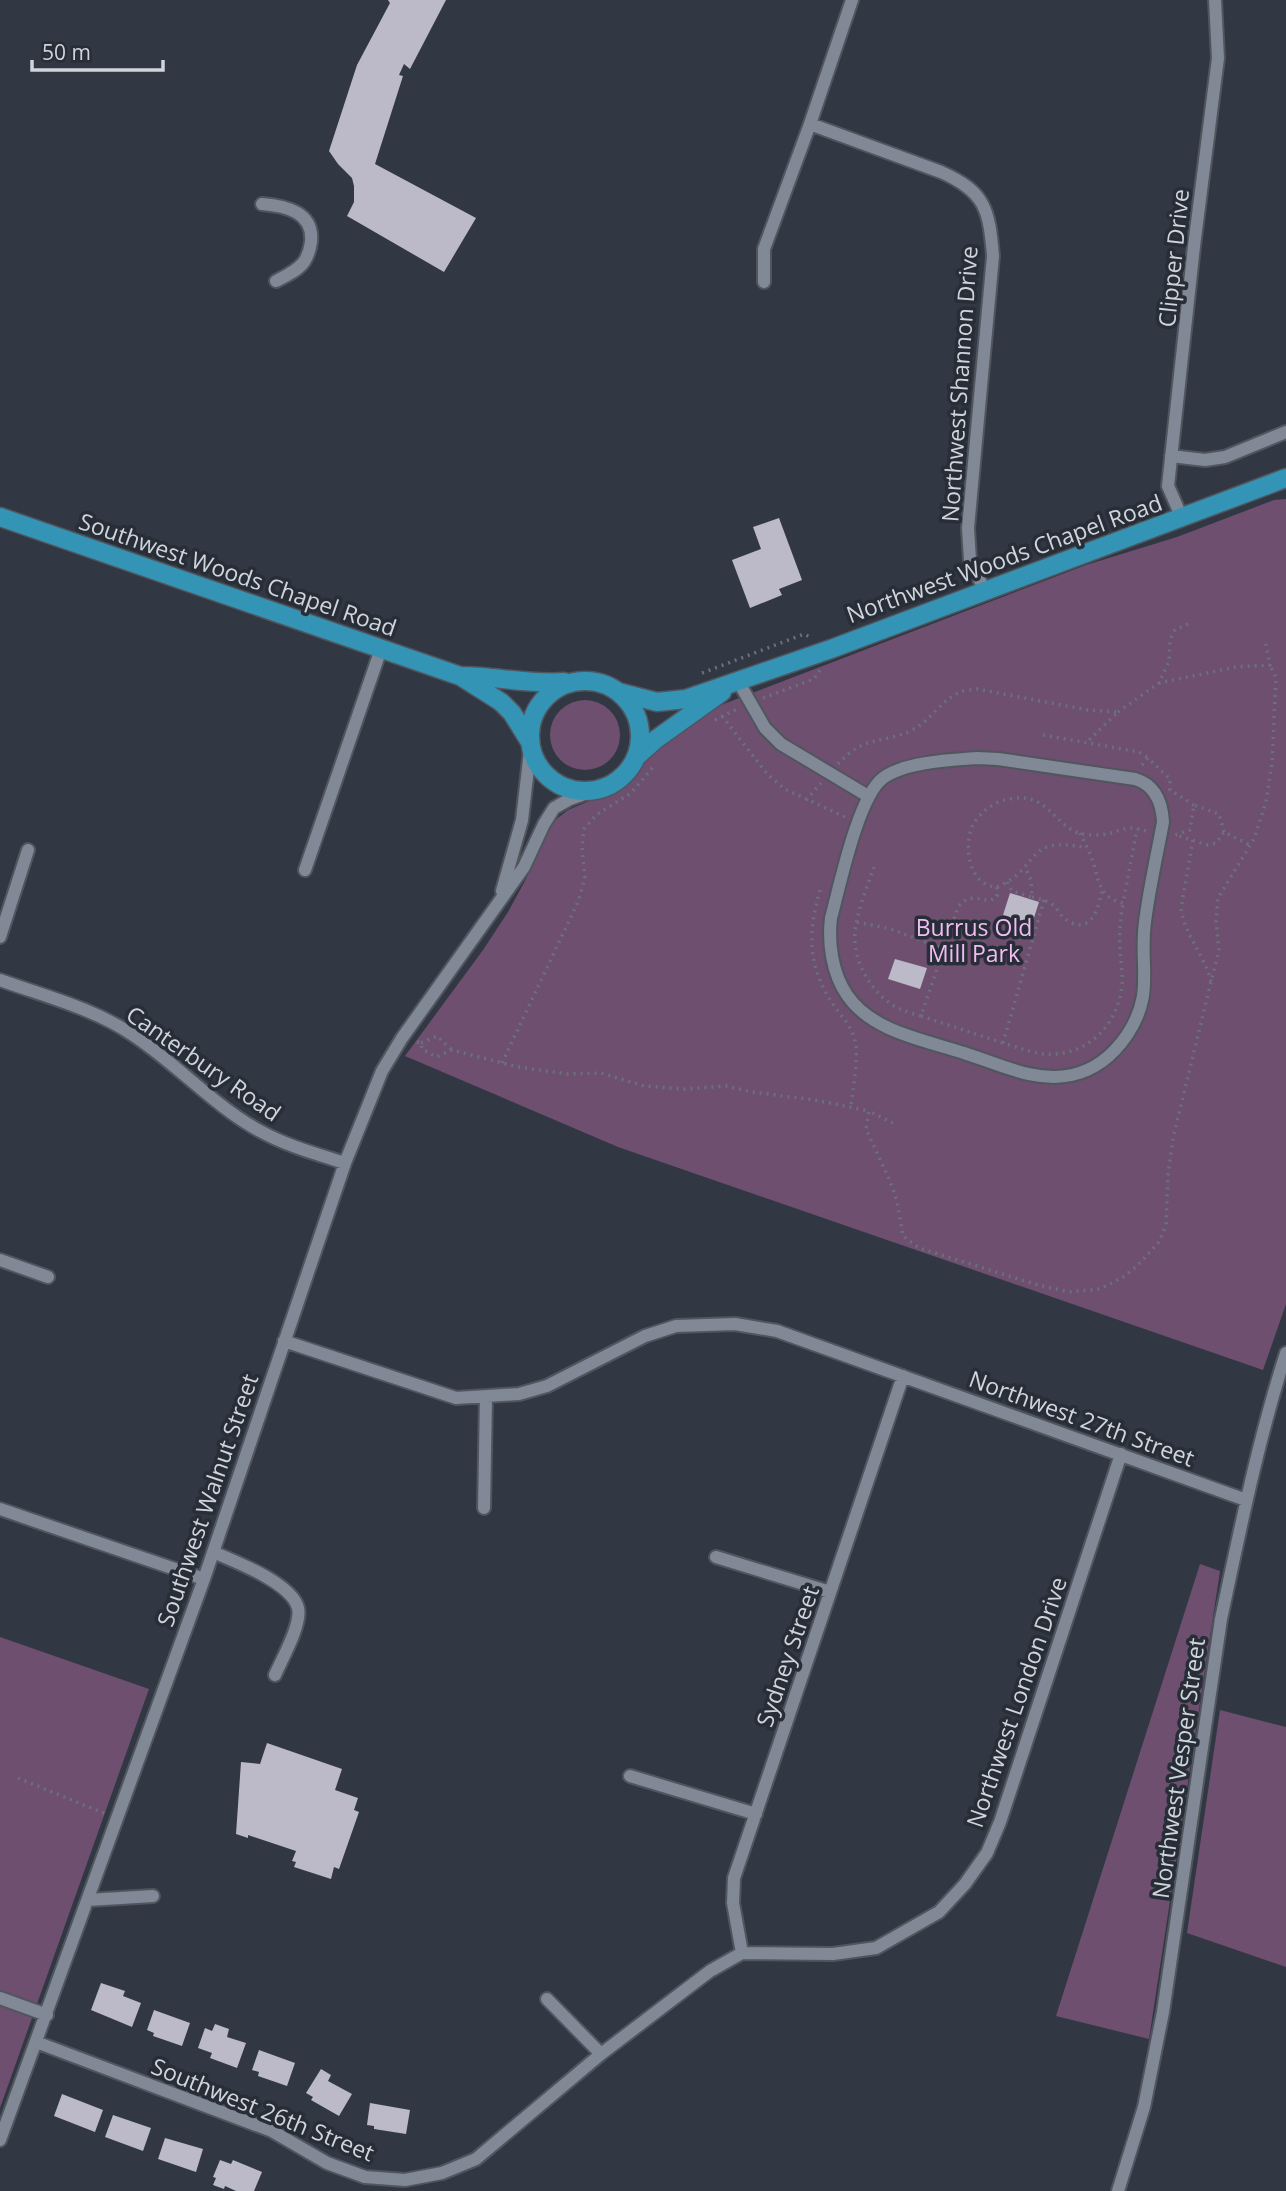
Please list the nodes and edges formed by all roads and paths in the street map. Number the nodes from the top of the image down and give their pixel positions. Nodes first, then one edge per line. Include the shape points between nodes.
1 (852, 0) edge
2 (1215, 0) edge
3 (810, 124) junction
4 (262, 204) dead end
5 (276, 281) dead end
6 (764, 282) dead end
7 (1286, 432) edge
8 (1171, 456) junction
9 (1286, 478) edge
10 (0, 517) edge
11 (1182, 518) junction
12 (985, 591) junction
13 (1188, 624) dead end
14 (804, 634) dead end
15 (1265, 640) dead end
16 (381, 649) junction
17 (1270, 665) junction
18 (460, 676) junction
19 (696, 676) dead end
20 (814, 679) dead end
21 (584, 681) junction
22 (738, 681) junction
23 (1159, 683) junction
24 (618, 692) junction
25 (772, 695) dead end
26 (734, 710) dead end
27 (1118, 712) junction
28 (722, 716) junction
29 (710, 723) dead end
30 (1043, 734) dead end
31 (1087, 742) junction
32 (530, 747) junction
33 (636, 757) junction
34 (1148, 758) dead end
35 (659, 761) dead end
36 (837, 765) dead end
37 (821, 782) dead end
38 (595, 790) junction
39 (868, 796) junction
40 (806, 800) junction
41 (845, 817) dead end
42 (1137, 829) junction
43 (1153, 832) dead end
44 (1224, 832) junction
45 (1080, 833) junction
46 (1193, 840) junction
47 (1250, 845) junction
48 (1087, 848) junction
49 (28, 850) dead end
50 (874, 867) dead end
51 (1025, 867) junction
52 (305, 870) dead end
53 (1007, 882) junction
54 (997, 887) junction
55 (1102, 891) junction
56 (1031, 897) junction
57 (500, 898) junction
58 (1044, 900) junction
59 (1123, 903) junction
60 (857, 922) junction
61 (0, 937) edge
62 (944, 948) junction
63 (0, 980) edge
64 (1211, 982) junction
65 (921, 1016) junction
66 (1003, 1043) junction
67 (452, 1050) junction
68 (502, 1063) junction
69 (869, 1111) junction
70 (893, 1123) dead end
71 (345, 1163) junction
72 (0, 1260) edge
73 (48, 1277) dead end
74 (285, 1341) junction
75 (1286, 1353) edge
76 (903, 1376) junction
77 (1282, 1377) edge
78 (486, 1397) junction
79 (1121, 1454) junction
80 (1246, 1500) junction
81 (484, 1508) dead end
82 (0, 1509) edge
83 (212, 1552) junction
84 (716, 1557) dead end
85 (204, 1578) junction
86 (830, 1592) junction
87 (275, 1675) dead end
88 (630, 1776) dead end
89 (18, 1778) dead end
90 (756, 1814) junction
91 (118, 1819) junction
92 (153, 1896) dead end
93 (88, 1900) junction
94 (742, 1953) junction
95 (0, 1998) edge
96 (547, 1999) dead end
97 (47, 2015) junction
98 (36, 2042) junction
99 (601, 2054) junction
100 (0, 2140) edge
101 (1118, 2191) edge

1 - 3 street
2 - 8 street, Clipper Drive via 1218,58
3 - 6 street via 764,249
3 - 12 street, Northwest Shannon Drive via 951,176 981,199 993,256 968,528 970,560
4 - 5 street via 294,210 305,217 312,232 304,262
7 - 8 street via 1224,457
8 - 11 street, Clipper Drive via 1168,486
9 - 11 main road, Northwest Woods Chapel Road
10 - 16 main road, Southwest Woods Chapel Road
11 - 12 main road, Northwest Woods Chapel Road
12 - 22 main road, Northwest Woods Chapel Road
13 - 23 path via 1175,630 1170,640 1169,661
14 - 19 path
15 - 17 path
16 - 18 main road, Southwest Woods Chapel Road
16 - 52 street
17 - 23 path
17 - 47 path via 1276,677 1272,763 1266,802
18 - 21 main road, Southwest Woods Chapel Road via 543,684
18 - 32 main road, Southwest Woods Chapel Road via 512,713
20 - 25 path
21 - 24 main road
21 - 32 main road via 550,693 538,707 531,724
22 - 24 main road, Northwest Woods Chapel Road via 686,699 643,699
22 - 33 main road, Northwest Woods Chapel Road
22 - 39 street via 765,728 781,744
23 - 27 path
24 - 33 main road via 631,705 638,722
26 - 28 path
27 - 31 path
27 - 36 path via 994,691 960,692 924,723 862,743
28 - 29 path
28 - 40 path via 768,775
30 - 31 path
31 - 34 path via 1139,752
32 - 38 main road via 545,775 560,786
32 - 57 street, Southwest Walnut Street via 522,820
33 - 38 main road via 612,784
35 - 68 path via 631,793 584,828 585,878 578,901
37 - 40 path
38 - 57 street, Southwest Walnut Street via 554,808 524,867
39 - 39 street via 829,935 840,983 859,1009 907,1035 1038,1076 1073,1075 1112,1054 1135,1022 1144,991 1144,924 1163,822 1163,809 1150,786 1135,779 977,758 895,772
40 - 41 path
42 - 43 path
42 - 45 path
42 - 59 path
44 - 46 path via 1216,843
44 - 46 path via 1219,814 1194,805 1191,830 1175,835
44 - 47 path
45 - 48 path
45 - 54 path via 1036,802 1009,799 992,806 972,828 969,847 976,877
46 - 64 path via 1182,919 1208,967
47 - 64 path via 1218,898 1219,950
48 - 51 path via 1047,845
48 - 55 path
49 - 61 street
50 - 60 path
51 - 53 path
51 - 56 path
53 - 54 path
53 - 56 path via 1012,891
54 - 62 path via 994,900 962,902
55 - 58 path via 1098,910 1085,923 1068,921
55 - 59 path
56 - 58 path
57 - 71 street, Southwest Walnut Street via 382,1071
58 - 66 path
59 - 66 path via 1119,927 1122,989 1116,1012 1104,1030 1085,1046 1065,1053 1039,1053
60 - 62 path
60 - 65 path via 857,953 868,979 898,1008
62 - 65 path
63 - 71 street, Canterbury Road via 114,1023 261,1132
64 - 69 path via 1173,1138 1164,1234 1137,1266 1100,1289 1069,1292 1038,1285 909,1243 900,1229 890,1181 866,1129
65 - 66 path
67 - 67 path via 436,1057 418,1043 437,1036
67 - 68 path
68 - 69 path via 568,1074 601,1073 644,1086 726,1086
69 - 70 path
71 - 74 street, Southwest Walnut Street
72 - 73 street
74 - 78 street, Northwest 27th Street via 456,1398
74 - 83 street, Southwest Walnut Street
75 - 77 street, Northwest Vesper Street
76 - 78 street, Northwest 27th Street via 777,1331 736,1324 676,1326 645,1336 547,1386
76 - 79 street, Northwest 27th Street
76 - 86 street, Sydney Street
77 - 80 street, Northwest Vesper Street
78 - 81 street
79 - 80 street, Northwest 27th Street
79 - 94 street, Northwest London Drive via 1000,1822 987,1853 965,1884 939,1912 876,1948 833,1954
80 - 101 street, Northwest Vesper Street via 1221,1619 1163,2012 1144,2107
82 - 85 street
83 - 85 street, Southwest Walnut Street
83 - 87 street via 270,1579 298,1608 297,1626
84 - 86 street
85 - 91 street, Southwest Walnut Street
86 - 90 street, Sydney Street
88 - 90 street
89 - 91 path
90 - 94 street, Sydney Street via 734,1878 733,1903
91 - 93 street, Southwest Walnut Street
92 - 93 street
93 - 97 street, Southwest Walnut Street
94 - 99 street, Southwest 26th Street via 710,1971
95 - 97 street
96 - 99 street
97 - 98 street, Southwest Walnut Street
98 - 99 street, Southwest 26th Street via 272,2131 340,2168 365,2177 405,2180 442,2173 476,2159
98 - 100 street, Southwest Walnut Street

